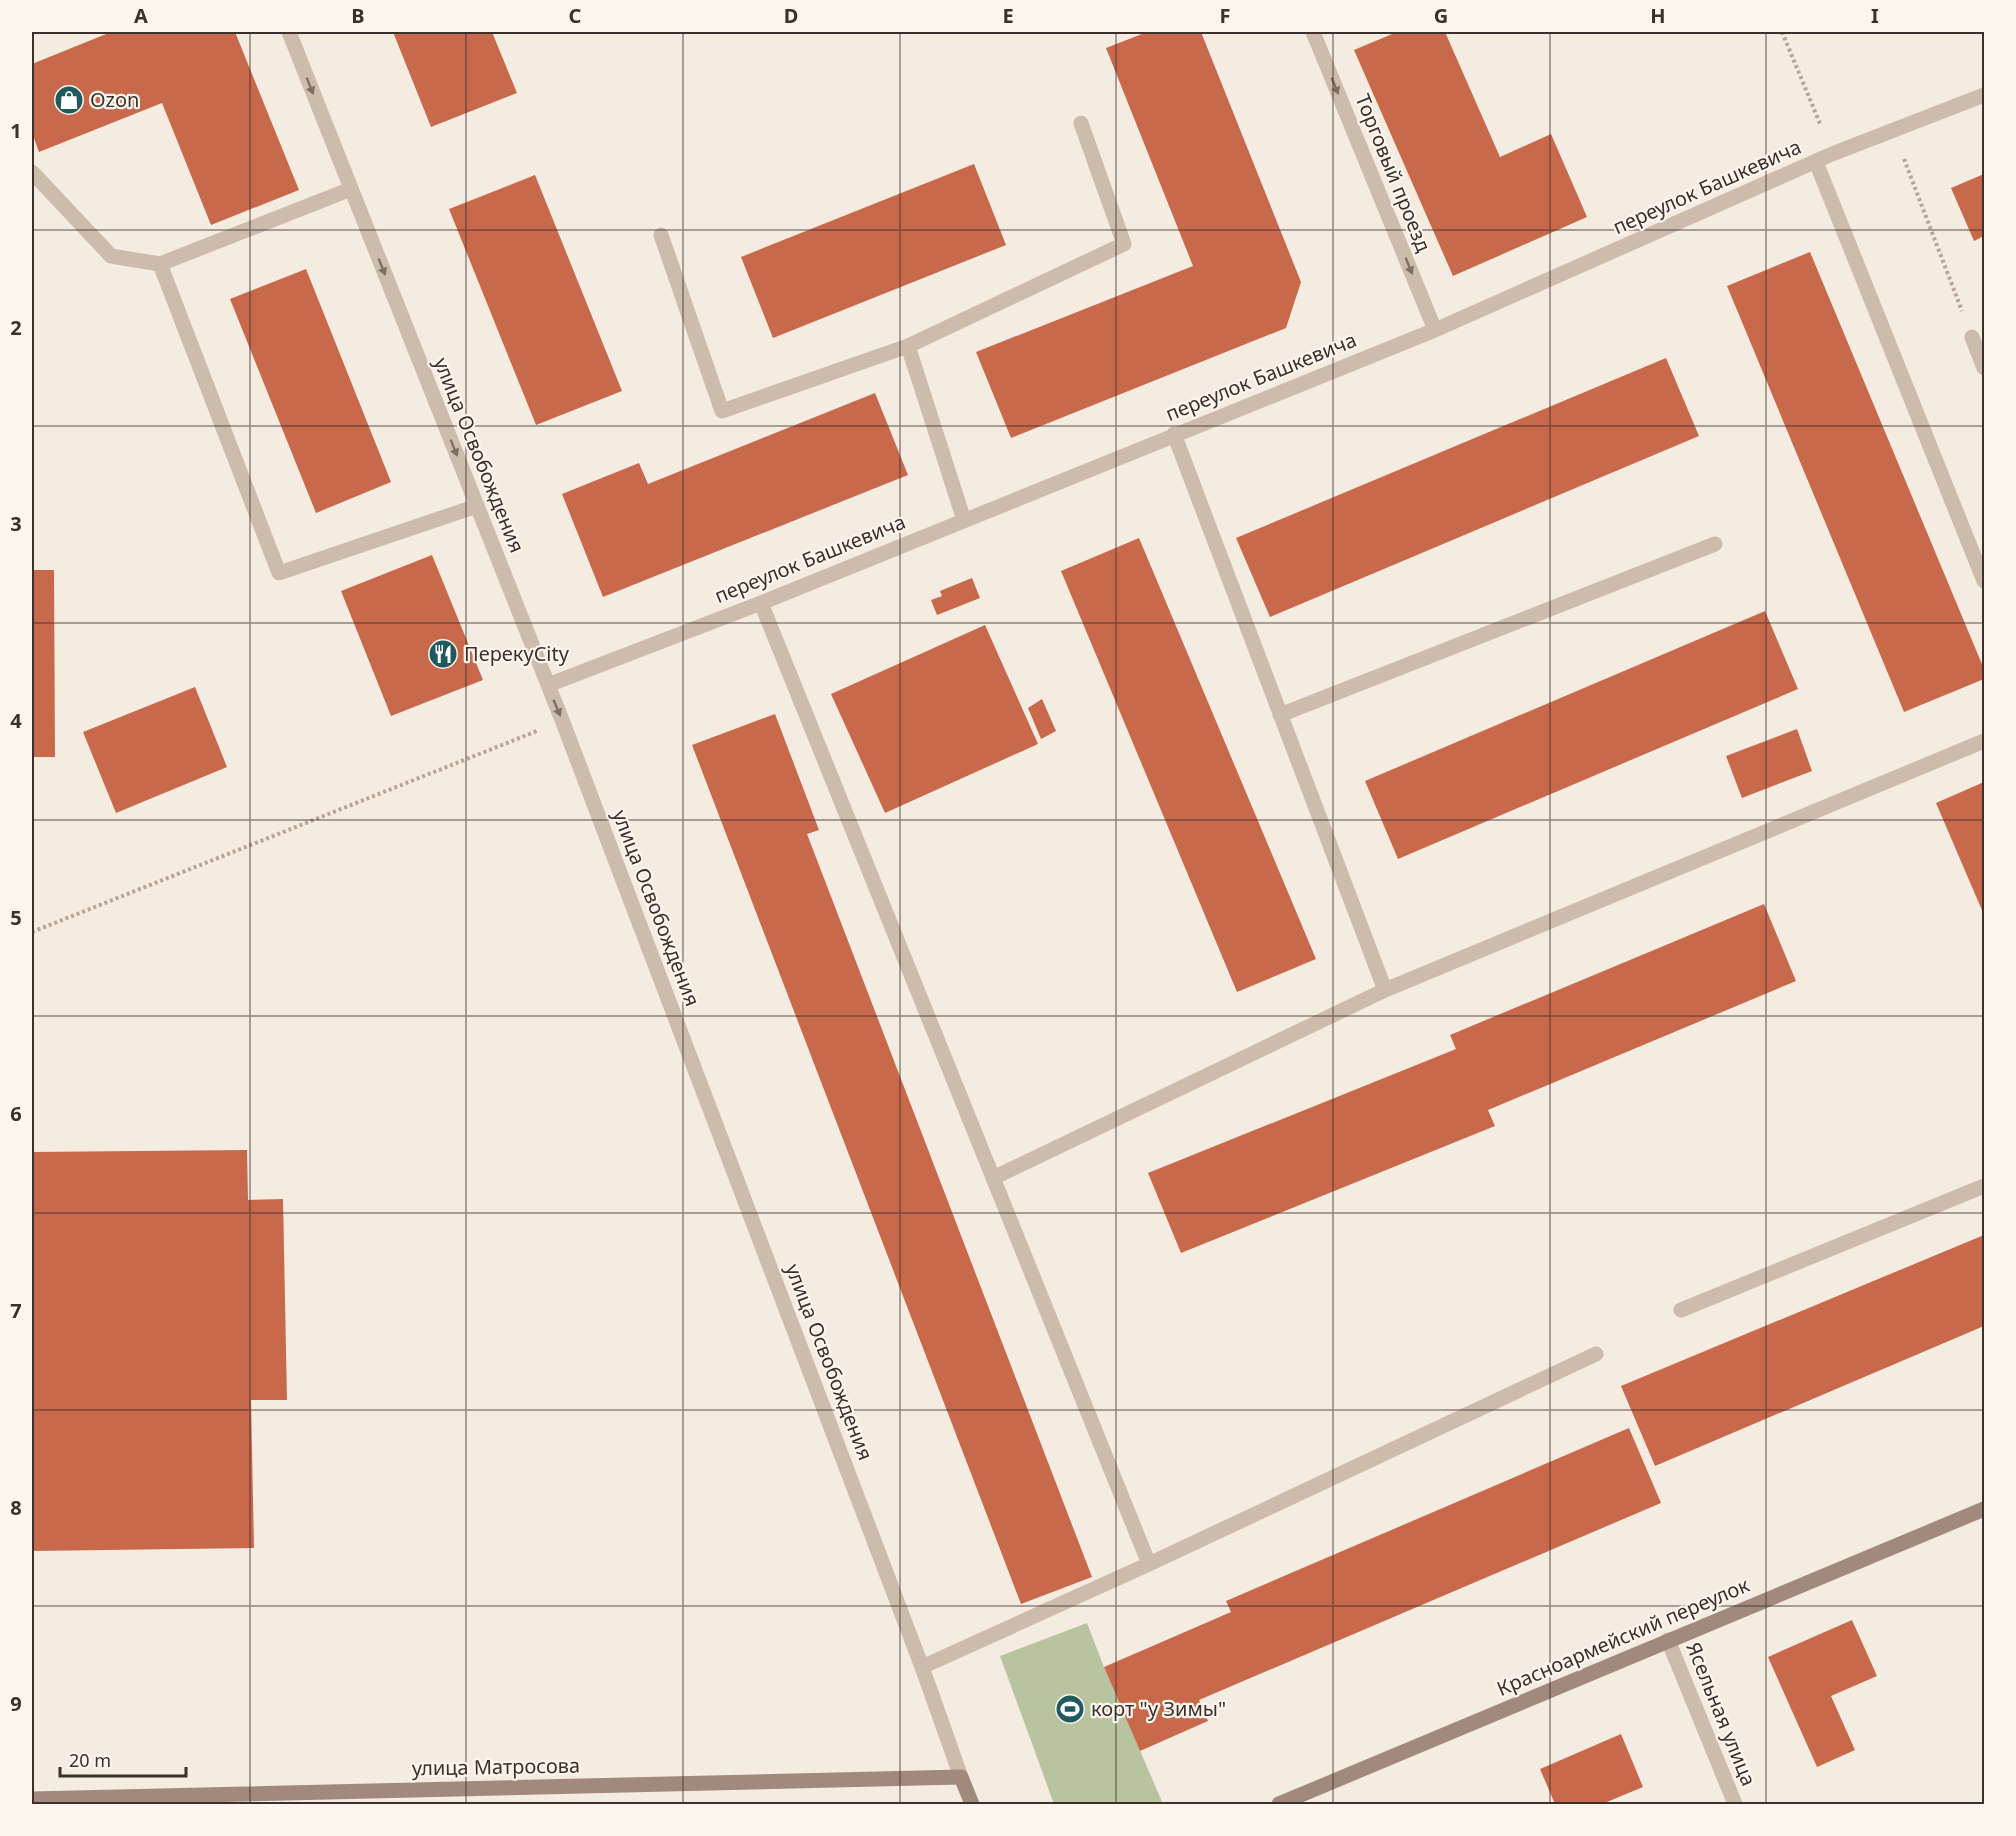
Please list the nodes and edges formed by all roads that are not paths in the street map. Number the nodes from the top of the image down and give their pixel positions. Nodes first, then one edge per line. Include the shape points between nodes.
1 (289, 32) edge
2 (1313, 32) edge
3 (1984, 95) edge
4 (1081, 123) dead end
5 (1816, 162) junction
6 (32, 172) edge
7 (351, 189) junction
8 (661, 235) dead end
9 (160, 264) junction
10 (1435, 330) junction
11 (1972, 337) road end
12 (908, 346) junction
13 (1984, 368) edge
14 (1174, 434) junction
15 (477, 506) junction
16 (964, 520) junction
17 (1714, 544) dead end
18 (1984, 582) edge
19 (761, 603) junction
20 (548, 686) junction
21 (1280, 715) junction
22 (1984, 741) edge
23 (1384, 990) junction
24 (993, 1178) junction
25 (1984, 1186) edge
26 (1681, 1310) dead end
27 (1596, 1354) dead end
28 (1984, 1509) edge
29 (1149, 1563) junction
30 (1668, 1640) junction
31 (922, 1667) junction
32 (961, 1777) junction
33 (32, 1799) edge
34 (972, 1804) edge
35 (1279, 1804) edge
36 (1735, 1804) edge

1 -> 7 street, улица Освобождения
2 -> 10 street, Торговый проезд
3 - 5 street, переулок Башкевича
4 - 12 street via 1124,243
5 - 10 street, переулок Башкевича
5 - 18 street
6 - 9 street via 111,256
7 - 9 street
7 -> 15 street, улица Освобождения
8 - 12 street via 722,411
9 - 15 street via 279,573
10 - 14 street, переулок Башкевича
11 - 13 street
12 - 16 street
14 - 16 street, переулок Башкевича
14 - 21 street
15 - 20 street, улица Освобождения
16 - 19 street, переулок Башкевича
17 - 21 street
19 - 20 street, переулок Башкевича
19 - 24 street
20 -> 31 street, улица Освобождения
21 - 23 street
22 - 23 street
23 - 24 street
24 - 29 street
25 - 26 street
27 - 29 street
28 - 30 street, Красноармейский переулок
29 - 31 street
30 - 35 street, Красноармейский переулок
30 - 36 street, Ясельная улица
31 - 32 street, улица Освобождения
32 - 33 street, улица Матросова
32 - 34 street, улица Освобождения

